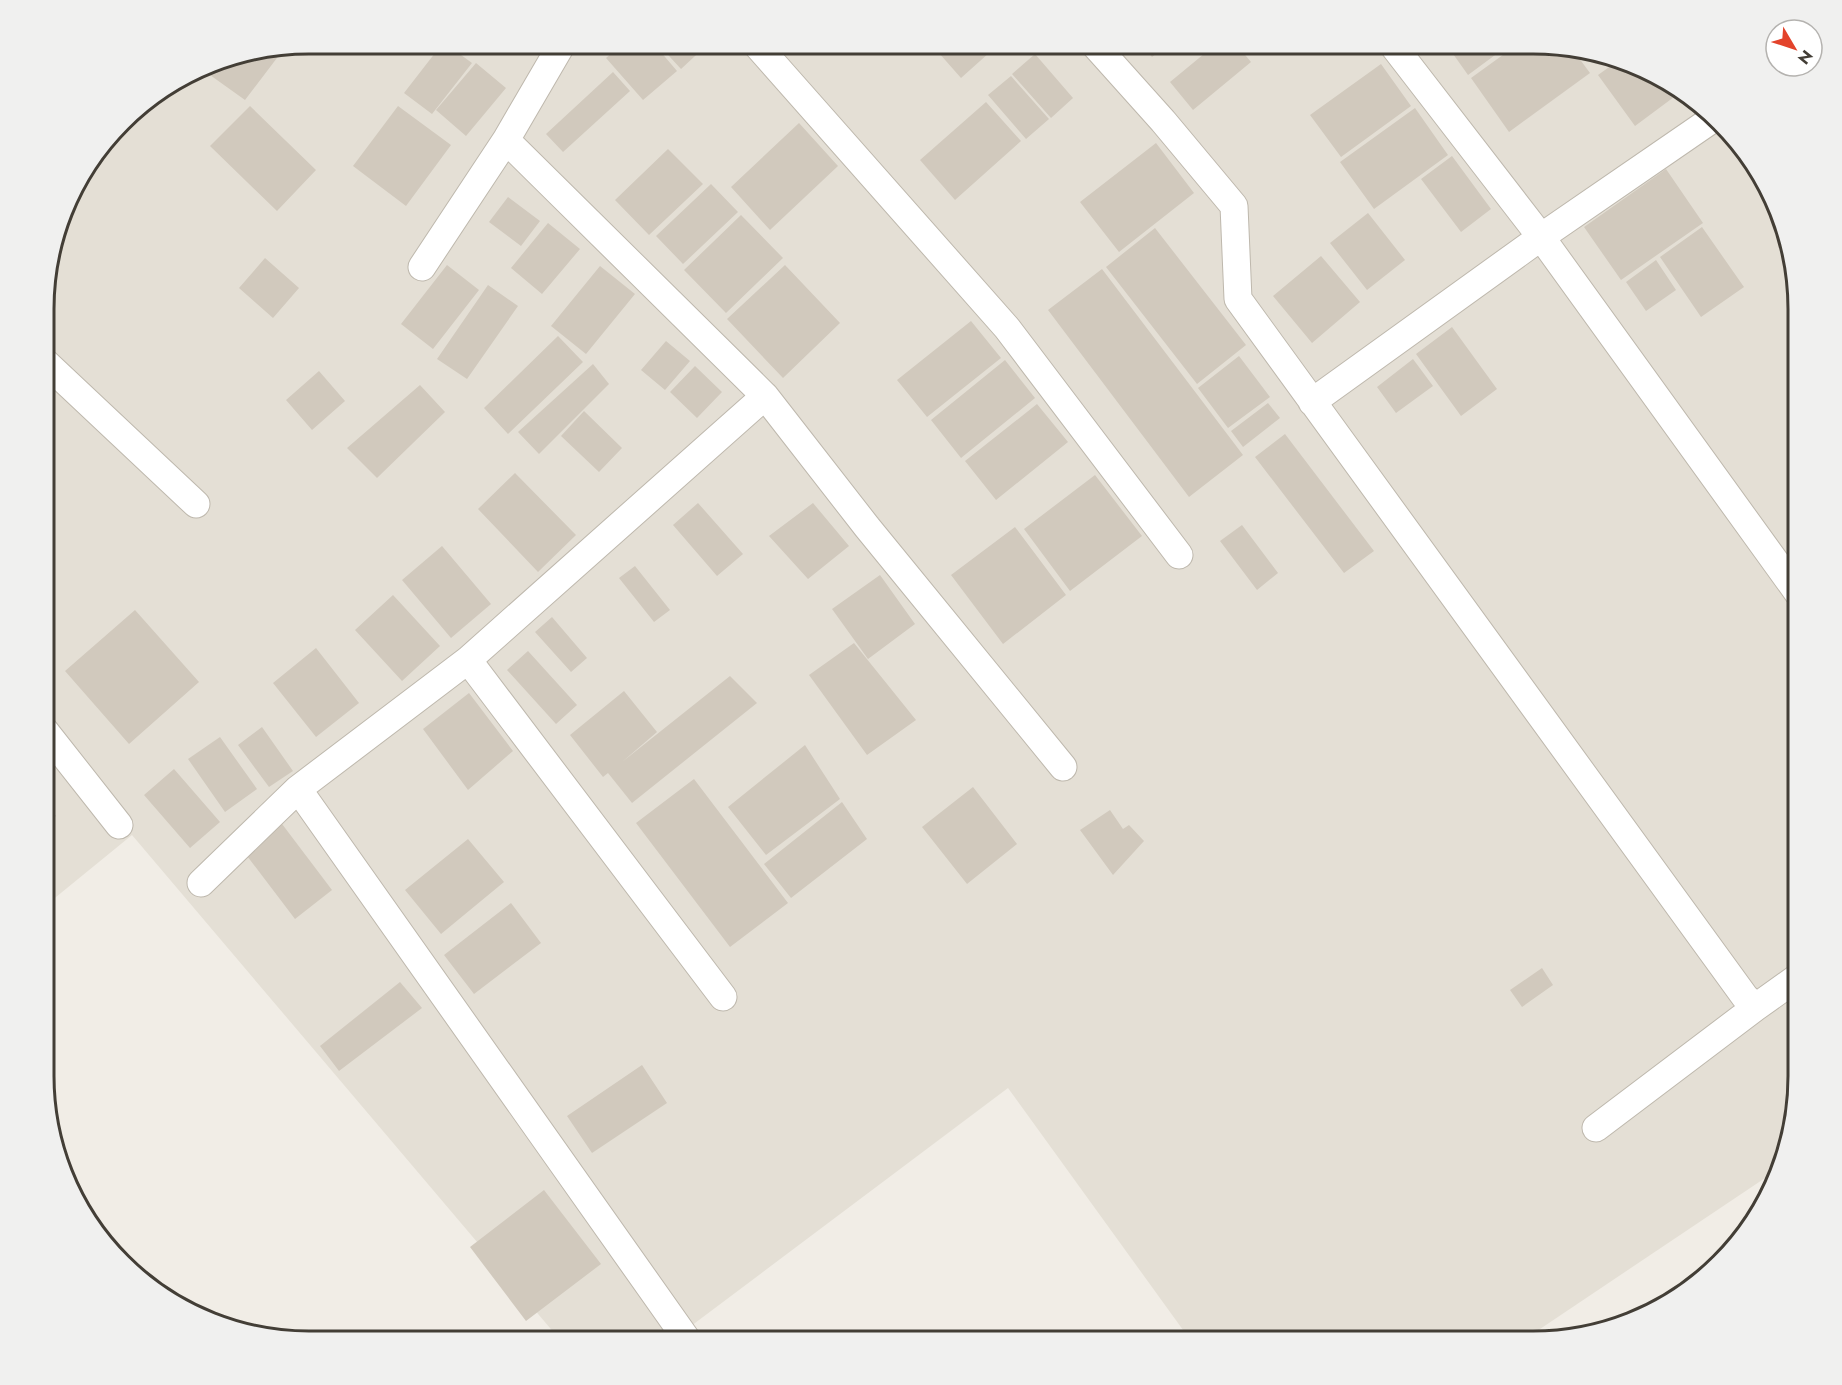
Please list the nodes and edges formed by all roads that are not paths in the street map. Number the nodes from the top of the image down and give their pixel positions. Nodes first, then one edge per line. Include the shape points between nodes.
1 (556, 54) edge
2 (765, 54) edge
3 (1103, 54) edge
4 (1400, 54) edge
5 (1707, 123) edge
6 (506, 140) junction
7 (1541, 237) junction
8 (422, 267) dead end
9 (54, 371) edge
10 (765, 396) junction
11 (1312, 402) junction
12 (196, 504) dead end
13 (1179, 555) dead end
14 (1788, 579) edge
15 (468, 660) junction
16 (54, 743) edge
17 (1064, 767) dead end
18 (298, 789) junction
19 (119, 825) dead end
20 (201, 883) dead end
21 (1788, 984) edge
22 (723, 997) dead end
23 (1756, 1007) junction
24 (1596, 1128) dead end
25 (681, 1331) edge

1 - 6 street
2 - 13 street via 1007,328
3 - 11 street via 1234,206 1238,299
4 - 7 street
5 - 7 street
6 - 8 street
6 - 10 street
7 - 11 street
7 - 14 street
9 - 12 street
10 - 15 street
10 - 17 street
11 - 23 street
15 - 18 street
15 - 22 street
16 - 19 street
18 - 20 street
18 - 25 street
21 - 23 street
23 - 24 street

